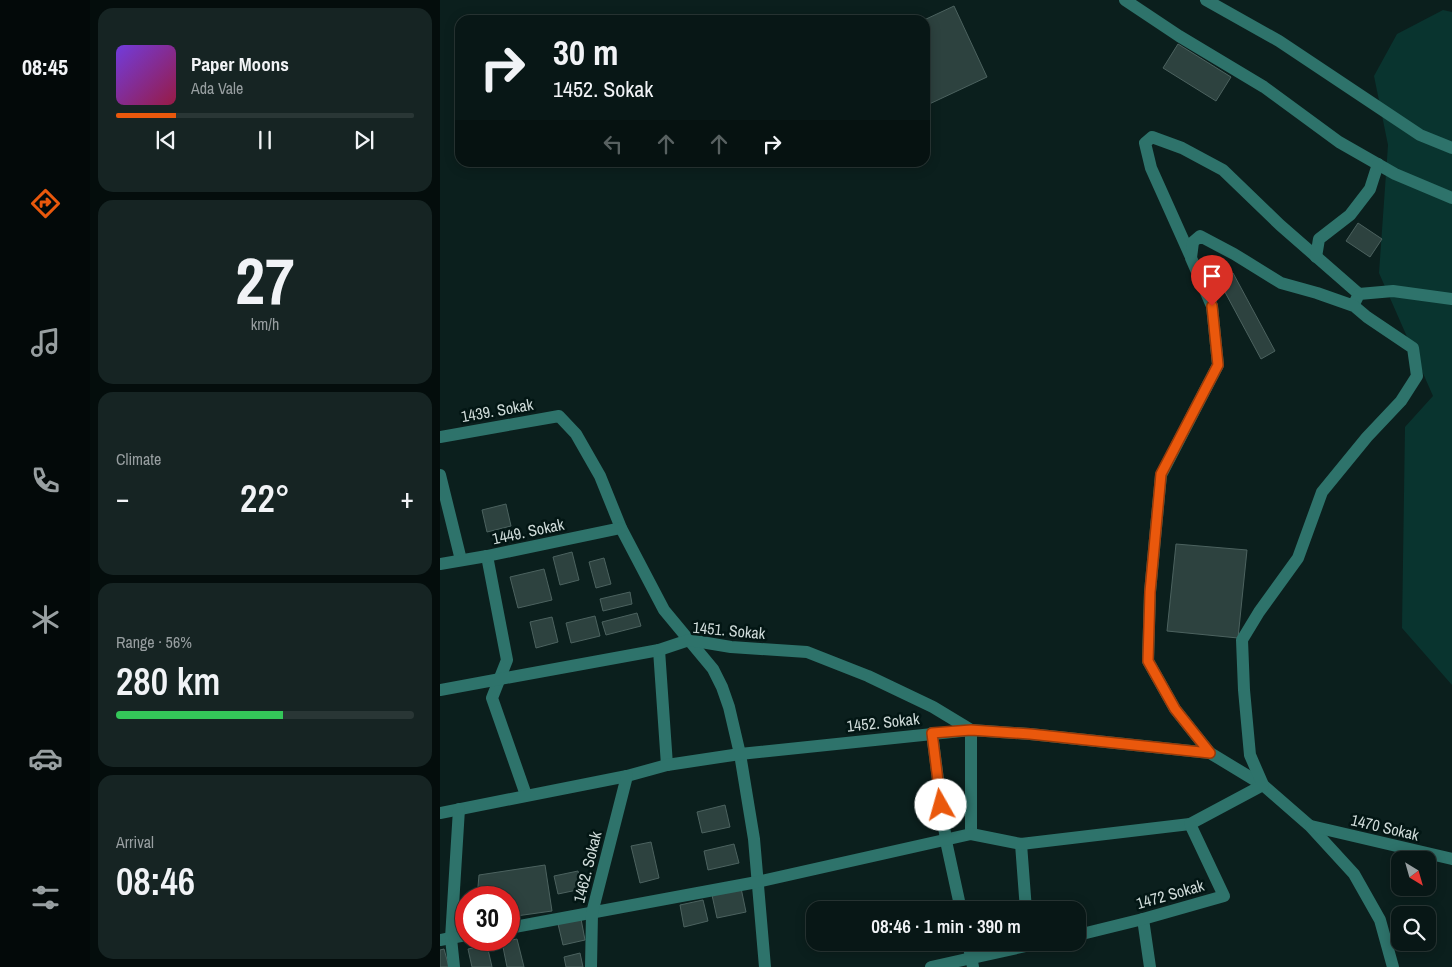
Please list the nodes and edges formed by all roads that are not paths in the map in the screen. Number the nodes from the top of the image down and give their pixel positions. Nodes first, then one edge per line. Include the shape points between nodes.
1 (1125, 0) edge
2 (1206, 0) edge
3 (1452, 148) edge
4 (1378, 164) junction
5 (1452, 198) edge
6 (1316, 257) junction
7 (1191, 258) junction
8 (1359, 294) junction
9 (1452, 299) edge
10 (1354, 306) junction
11 (440, 437) edge
12 (440, 475) edge
13 (621, 528) junction
14 (487, 556) junction
15 (461, 560) junction
16 (440, 564) edge
17 (689, 640) junction
18 (659, 650) junction
19 (499, 679) junction
20 (440, 690) edge
21 (971, 730) junction
22 (932, 733) junction
23 (1210, 753) junction
24 (740, 754) junction
25 (667, 765) junction
26 (627, 776) junction
27 (1263, 785) junction
28 (526, 795) junction
29 (459, 809) junction
30 (440, 813) edge
31 (1190, 824) junction
32 (1310, 826) junction
33 (971, 834) junction
34 (946, 841) junction
35 (1021, 844) junction
36 (1452, 859) edge
37 (757, 882) junction
38 (959, 901) edge
39 (1025, 901) edge
40 (592, 913) junction
41 (1143, 919) junction
42 (520, 926) edge
43 (1086, 932) edge
44 (445, 939) edge
45 (1008, 951) edge
46 (972, 963) edge
47 (454, 967) edge
48 (592, 967) edge
49 (766, 967) edge
50 (931, 967) edge
51 (1150, 967) edge
52 (1393, 967) edge

1 - 4 street via 1264,87 1339,142
2 - 3 street via 1280,42 1420,135
4 - 5 street
4 - 6 street via 1370,188 1350,215 1318,239
6 - 7 street via 1224,170 1152,137 1145,143 1151,168
6 - 8 street
7 - 10 street via 1193,242 1200,236 1281,283
7 - 23 street via 1212,306 1218,365 1161,474 1150,592 1148,661 1175,709
8 - 9 street via 1393,291
8 - 10 street
10 - 27 street via 1412,348 1417,376 1402,401 1367,437 1322,492 1298,558 1242,640 1250,755
11 - 13 street, 1439. Sokak via 559,416 576,434 600,476
12 - 15 street
13 - 14 street, 1449. Sokak
13 - 17 street via 664,610
14 - 15 street, 1449. Sokak
14 - 19 street via 507,660
15 - 16 street, 1449. Sokak
17 - 18 street, 1451. Sokak
17 - 21 street, 1451. Sokak via 730,647 807,652 934,707
17 - 24 street via 713,669 722,687
18 - 19 street, 1451. Sokak
18 - 25 street
19 - 20 street, 1451. Sokak
19 - 28 street via 492,698
21 - 22 street, 1452. Sokak
21 - 23 street, 1452. Sokak
21 - 33 street
22 - 24 street, 1452. Sokak
22 - 34 street
23 - 27 street, 1452. Sokak
24 - 25 street, 1452. Sokak
24 - 37 street via 754,839
25 - 26 street, 1452. Sokak
26 - 28 street, 1452. Sokak
26 - 40 street, 1462. Sokak
27 - 31 street
27 - 32 street, 1452. Sokak
28 - 29 street, 1452. Sokak
29 - 30 street, 1452. Sokak
29 - 44 street
31 - 35 street
31 - 41 street, 1472 Sokak via 1224,896
32 - 36 street, 1470 Sokak
32 - 52 street, 1452. Sokak via 1354,874 1380,920
33 - 34 street
33 - 35 street
34 - 37 street
34 - 38 street
35 - 39 street
37 - 40 street
37 - 49 street
40 - 42 street
40 - 48 street, 1462. Sokak
41 - 43 street, 1472 Sokak
41 - 51 street
44 - 47 street
45 - 46 street
46 - 50 street

